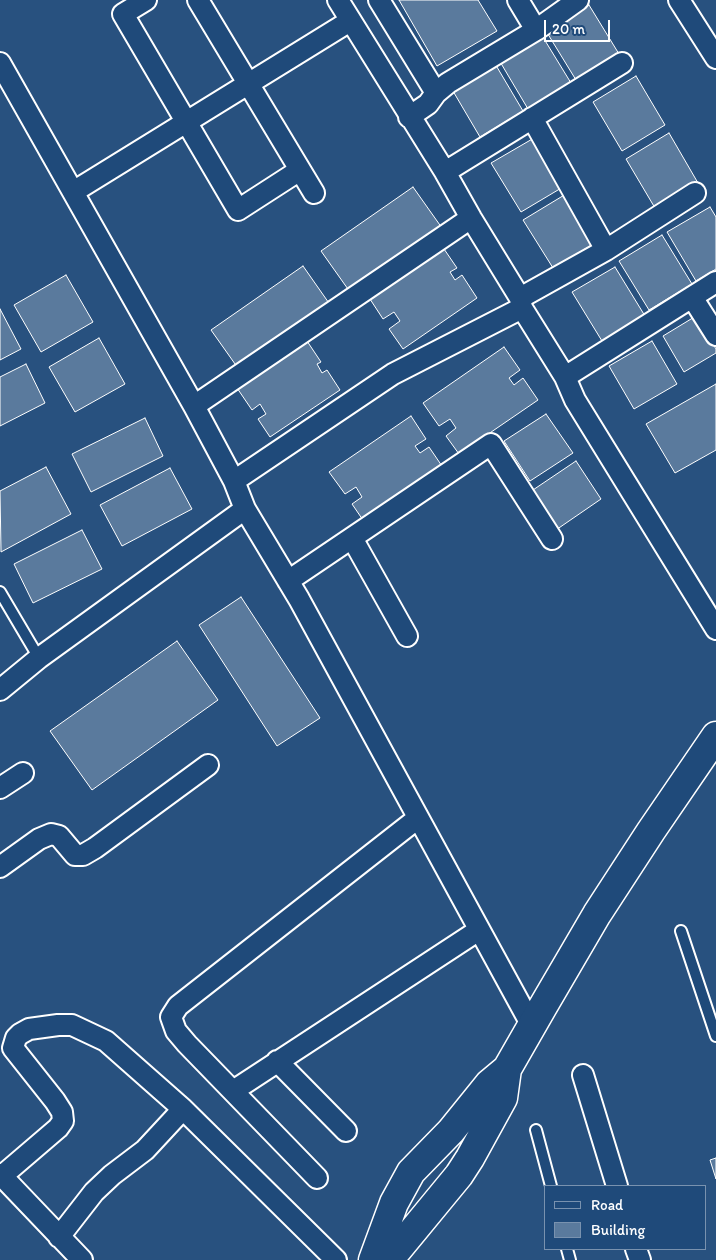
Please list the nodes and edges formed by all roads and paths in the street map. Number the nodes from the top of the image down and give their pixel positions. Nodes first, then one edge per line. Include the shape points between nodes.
1 (146, 0) edge
2 (198, 0) edge
3 (338, 0) edge
4 (379, 0) edge
5 (518, 0) edge
6 (578, 0) edge
7 (679, 0) edge
8 (350, 21) junction
9 (536, 30) junction
10 (716, 58) edge
11 (0, 63) edge
12 (622, 63) dead end
13 (248, 84) junction
14 (436, 93) junction
15 (409, 117) junction
16 (532, 118) junction
17 (187, 122) junction
18 (300, 170) junction
19 (445, 172) junction
20 (73, 192) junction
21 (314, 193) dead end
22 (695, 193) dead end
23 (471, 218) junction
24 (606, 250) junction
25 (716, 282) edge
26 (692, 297) junction
27 (521, 303) junction
28 (716, 335) edge
29 (565, 378) junction
30 (194, 406) junction
31 (234, 481) junction
32 (245, 509) junction
33 (352, 538) junction
34 (552, 540) dead end
35 (288, 581) junction
36 (0, 592) edge
37 (716, 630) edge
38 (407, 636) dead end
39 (39, 658) junction
40 (0, 690) edge
41 (716, 736) edge
42 (208, 765) dead end
43 (23, 773) dead end
44 (0, 788) edge
45 (418, 818) junction
46 (0, 867) edge
47 (479, 930) junction
48 (681, 931) dead end
49 (532, 1026) junction
50 (716, 1036) edge
51 (277, 1061) junction
52 (507, 1070) junction
53 (583, 1074) dead end
54 (233, 1091) junction
55 (183, 1109) junction
56 (536, 1130) dead end
57 (346, 1132) dead end
58 (1, 1175) edge
59 (317, 1178) dead end
60 (551, 1185) edge
61 (617, 1185) edge
62 (59, 1237) junction
63 (82, 1260) edge
64 (336, 1260) edge
65 (373, 1260) edge
66 (389, 1260) edge

1 - 17 street via 123,14
2 - 13 street
3 - 8 street
4 - 14 street
5 - 9 street
6 - 9 street
7 - 10 street
8 - 13 street
8 - 15 street
9 - 14 street
11 - 20 street
12 - 16 street
13 - 17 street
13 - 18 street
14 - 15 street via 428,104
15 - 19 street
16 - 19 street
16 - 24 street
17 - 18 street via 238,210
17 - 20 street
18 - 21 street
19 - 23 street
20 - 30 street
22 - 24 street
23 - 27 street
23 - 30 street
24 - 27 street
25 - 26 street
26 - 28 street
26 - 29 street
27 - 29 street
27 - 31 street via 393,374
29 - 37 street via 575,400
30 - 31 street
31 - 32 street
32 - 35 street
32 - 39 street
33 - 34 street via 491,444
33 - 35 street
33 - 38 street
35 - 45 street
36 - 39 lane
39 - 40 street
41 - 49 street via 597,914
42 - 46 street via 83,855 75,855 59,836 51,834
43 - 44 street
45 - 47 street
45 - 54 street via 178,1006 171,1017 176,1031
47 - 49 street
47 - 51 street
48 - 50 lane
49 - 52 street
51 - 54 street
51 - 57 street
52 - 65 street via 489,1084 412,1172 394,1203
52 - 66 street via 503,1098 470,1158
53 - 61 street
54 - 59 street
55 - 58 street via 106,1041 72,1025 29,1029 16,1038 13,1048 55,1101 63,1121
55 - 62 street via 145,1150 94,1192
55 - 64 street
56 - 60 lane
58 - 62 street
62 - 63 street

